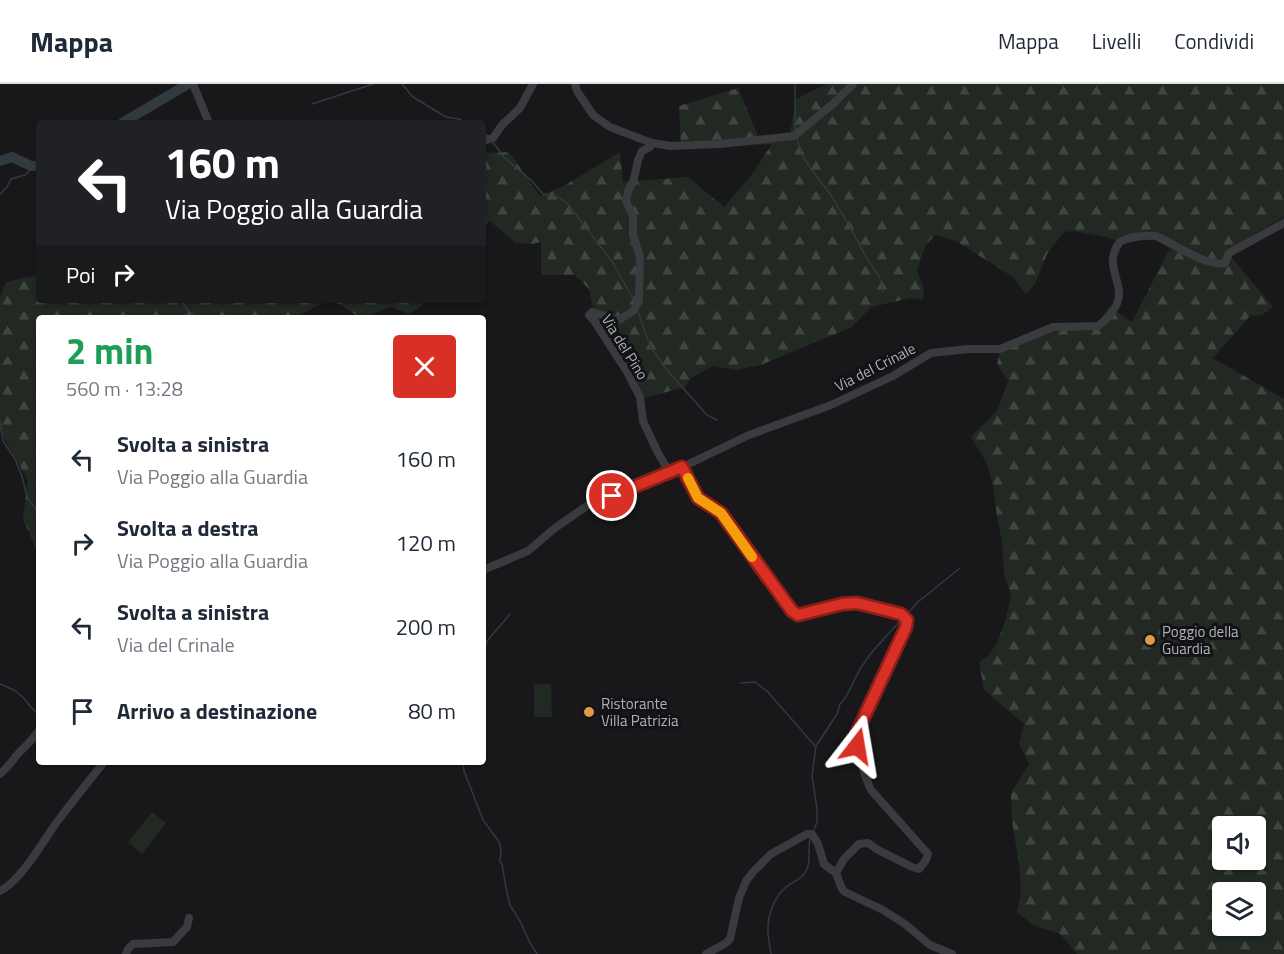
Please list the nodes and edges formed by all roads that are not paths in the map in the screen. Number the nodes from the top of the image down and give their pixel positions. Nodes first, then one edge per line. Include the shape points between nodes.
1 (193, 84) edge
2 (533, 84) edge
3 (574, 84) edge
4 (853, 84) edge
5 (208, 120) edge
6 (486, 140) edge
7 (652, 143) junction
8 (1284, 222) edge
9 (682, 467) junction
10 (670, 473) junction
11 (486, 569) edge
12 (36, 735) edge
13 (102, 765) edge
14 (0, 774) edge
15 (836, 873) junction
16 (0, 891) edge
17 (189, 918) dead end
18 (126, 954) edge
19 (706, 954) edge
20 (952, 954) edge

1 - 5 street
2 - 6 street via 520,108 493,138
3 - 7 street via 593,115 610,127
4 - 7 street via 794,136 720,144
7 - 10 street, Via del Pino via 642,151 626,201 640,257 639,301 633,311 619,320 592,312 588,315 626,369 640,397 643,421
8 - 9 street, Via del Crinale via 1229,253 1225,262 1218,264 1156,236 1147,234 1123,240 1112,261 1120,293 1118,304 1098,326 1053,327 1000,349 931,354 831,405 749,435
9 - 10 street, Via del Crinale
9 - 15 street via 698,498 721,513 792,611 798,615 857,603 901,614 907,620 857,732 857,746 872,790 928,854 919,869 868,843 859,844
10 - 11 street, Via del Crinale via 591,503 528,551
12 - 14 street
13 - 16 street via 22,870
15 - 19 street via 824,864 812,834 771,854 742,889 730,939
15 - 20 street via 845,892 883,910 930,945
17 - 18 street via 187,927 173,942 133,944

